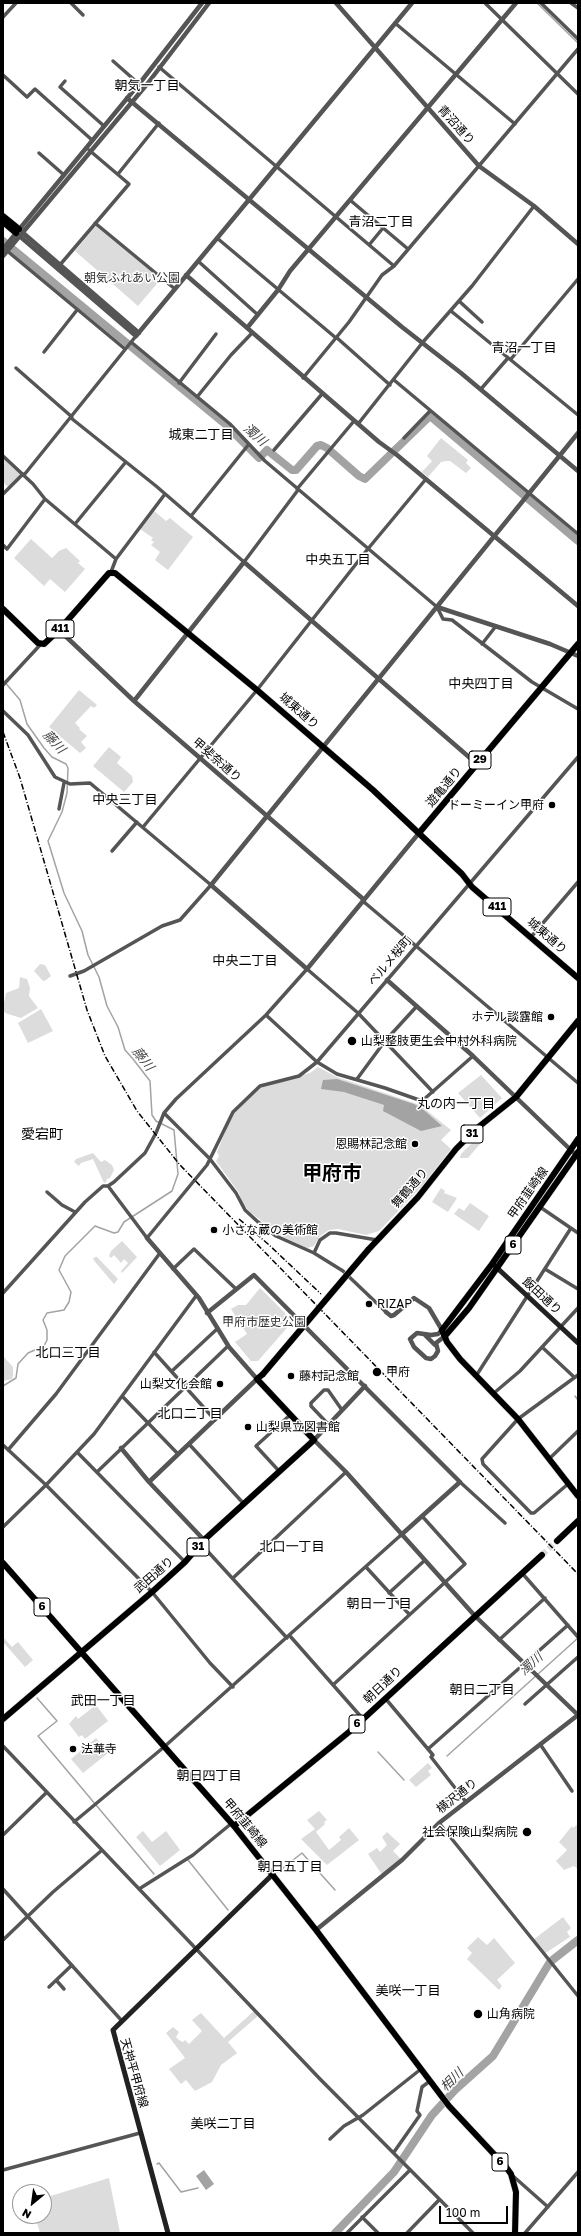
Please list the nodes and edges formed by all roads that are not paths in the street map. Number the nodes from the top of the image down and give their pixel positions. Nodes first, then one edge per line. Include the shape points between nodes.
1 (16, 3) edge
2 (71, 3) edge
3 (202, 3) edge
4 (209, 3) edge
5 (336, 3) edge
6 (412, 3) edge
7 (485, 3) edge
8 (516, 3) edge
9 (541, 3) edge
10 (571, 3) edge
11 (578, 8) edge
12 (83, 15) dead end
13 (3, 18) edge
14 (502, 19) junction
15 (396, 23) junction
16 (578, 39) edge
17 (374, 47) junction
18 (578, 49) edge
19 (113, 61) dead end
20 (155, 64) junction
21 (159, 68) junction
22 (557, 73) junction
23 (456, 74) junction
24 (3, 75) edge
25 (65, 81) dead end
26 (139, 84) junction
27 (578, 94) edge
28 (127, 98) junction
29 (132, 101) junction
30 (428, 108) junction
31 (159, 123) junction
32 (515, 124) junction
33 (104, 126) junction
34 (92, 140) junction
35 (86, 148) junction
36 (90, 151) junction
37 (39, 153) dead end
38 (276, 166) junction
39 (479, 166) junction
40 (118, 174) junction
41 (64, 175) junction
42 (250, 199) junction
43 (350, 200) junction
44 (534, 206) junction
45 (3, 216) edge
46 (335, 217) junction
47 (3, 222) edge
48 (95, 223) junction
49 (383, 228) junction
50 (19, 233) junction
51 (217, 238) junction
52 (578, 244) edge
53 (369, 245) junction
54 (309, 248) junction
55 (408, 249) junction
56 (4, 250) edge
57 (3, 256) edge
58 (198, 262) junction
59 (394, 266) junction
60 (59, 267) junction
61 (186, 275) junction
62 (577, 282) edge
63 (175, 289) junction
64 (278, 290) junction
65 (367, 297) junction
66 (459, 301) junction
67 (77, 310) junction
68 (451, 311) junction
69 (258, 315) junction
70 (482, 322) dead end
71 (247, 328) junction
72 (252, 333) junction
73 (137, 334) junction
74 (216, 334) dead end
75 (336, 338) junction
76 (131, 342) junction
77 (423, 342) junction
78 (126, 348) junction
79 (44, 352) dead end
80 (509, 358) junction
81 (16, 368) dead end
82 (303, 378) junction
83 (394, 380) junction
84 (179, 383) junction
85 (390, 385) junction
86 (481, 389) junction
87 (322, 394) junction
88 (197, 397) junction
89 (430, 411) junction
90 (578, 415) edge
91 (71, 418) junction
92 (356, 422) junction
93 (578, 433) edge
94 (404, 438) dead end
95 (249, 444) junction
96 (274, 450) dead end
97 (3, 456) edge
98 (559, 456) junction
99 (125, 464) junction
100 (578, 471) edge
101 (24, 475) junction
102 (426, 479) junction
103 (298, 489) junction
104 (3, 494) edge
105 (165, 494) junction
106 (529, 494) junction
107 (45, 499) junction
108 (192, 516) junction
109 (75, 524) junction
110 (578, 534) edge
111 (495, 537) junction
112 (3, 545) edge
113 (368, 549) junction
114 (116, 559) junction
115 (244, 562) junction
116 (111, 572) junction
117 (578, 606) edge
118 (437, 607) junction
119 (3, 609) edge
120 (313, 620) junction
121 (496, 626) junction
122 (59, 630) junction
123 (188, 633) junction
124 (41, 644) junction
125 (482, 644) junction
126 (578, 644) edge
127 (571, 652) junction
128 (578, 656) edge
129 (380, 678) junction
130 (4, 684) edge
131 (541, 687) junction
132 (258, 690) junction
133 (134, 701) junction
134 (578, 709) edge
135 (3, 711) edge
136 (324, 748) junction
137 (578, 757) edge
138 (200, 758) junction
139 (477, 764) junction
140 (64, 783) junction
141 (59, 809) dead end
142 (268, 816) junction
143 (137, 822) junction
144 (144, 827) junction
145 (419, 833) junction
146 (112, 851) dead end
147 (578, 882) edge
148 (470, 883) junction
149 (211, 885) junction
150 (364, 902) junction
151 (531, 937) junction
152 (415, 947) junction
153 (307, 969) junction
154 (70, 976) dead end
155 (578, 978) edge
156 (387, 980) junction
157 (417, 1006) junction
158 (358, 1013) junction
159 (266, 1015) junction
160 (578, 1021) edge
161 (385, 1041) junction
162 (473, 1056) junction
163 (548, 1058) junction
164 (317, 1062) junction
165 (357, 1079) junction
166 (578, 1083) edge
167 (433, 1092) junction
168 (516, 1096) junction
169 (164, 1113) junction
170 (578, 1140) edge
171 (576, 1153) edge
172 (210, 1159) junction
173 (108, 1186) junction
174 (47, 1192) dead end
175 (540, 1207) junction
176 (75, 1212) junction
177 (571, 1228) junction
178 (578, 1233) edge
179 (147, 1238) junction
180 (377, 1240) junction
181 (314, 1253) junction
182 (160, 1254) junction
183 (494, 1266) junction
184 (545, 1268) junction
185 (173, 1269) junction
186 (578, 1288) edge
187 (236, 1289) junction
188 (3, 1293) edge
189 (196, 1296) junction
190 (527, 1296) junction
191 (578, 1308) edge
192 (386, 1312) joint
193 (207, 1313) junction
194 (561, 1327) junction
195 (217, 1329) junction
196 (444, 1333) junction
197 (425, 1335) junction
198 (578, 1343) edge
199 (436, 1345) junction
200 (228, 1346) junction
201 (542, 1347) junction
202 (154, 1352) junction
203 (172, 1371) junction
204 (476, 1376) junction
205 (576, 1376) edge
206 (356, 1378) dead end
207 (258, 1379) junction
208 (360, 1382) dead end
209 (186, 1386) junction
210 (365, 1386) junction
211 (494, 1393) junction
212 (122, 1396) junction
213 (342, 1410) junction
214 (290, 1415) junction
215 (518, 1419) junction
216 (215, 1420) junction
217 (148, 1422) junction
218 (328, 1424) junction
219 (578, 1431) edge
220 (314, 1440) junction
221 (189, 1444) junction
222 (3, 1445) edge
223 (121, 1448) junction
224 (8, 1450) junction
225 (77, 1452) junction
226 (178, 1454) junction
227 (549, 1459) junction
228 (96, 1472) junction
229 (279, 1472) junction
230 (346, 1472) junction
231 (149, 1482) junction
232 (460, 1482) junction
233 (568, 1484) junction
234 (46, 1485) junction
235 (578, 1496) edge
236 (244, 1504) junction
237 (422, 1516) junction
238 (578, 1521) edge
239 (505, 1523) dead end
240 (3, 1527) edge
241 (401, 1535) junction
242 (557, 1541) tunnel mouth
243 (203, 1542) junction
244 (542, 1555) tunnel mouth
245 (424, 1561) junction
246 (185, 1562) junction
247 (3, 1563) edge
248 (366, 1567) junction
249 (522, 1573) junction
250 (233, 1578) junction
251 (444, 1583) junction
252 (152, 1592) junction
253 (389, 1593) junction
254 (545, 1598) junction
255 (409, 1614) junction
256 (475, 1616) junction
257 (568, 1625) junction
258 (288, 1637) junction
259 (578, 1637) edge
260 (499, 1640) junction
261 (82, 1652) junction
262 (578, 1657) edge
263 (524, 1664) junction
264 (334, 1684) junction
265 (546, 1685) junction
266 (233, 1687) junction
267 (385, 1698) junction
268 (525, 1704) dead end
269 (578, 1715) edge
270 (363, 1718) junction
271 (3, 1719) edge
272 (540, 1744) junction
273 (3, 1746) edge
274 (164, 1747) junction
275 (428, 1749) junction
276 (572, 1791) dead end
277 (47, 1792) junction
278 (466, 1802) junction
279 (74, 1822) junction
280 (439, 1824) junction
281 (233, 1825) junction
282 (3, 1835) edge
283 (101, 1850) junction
284 (273, 1874) junction
285 (139, 1889) junction
286 (3, 1890) edge
287 (28, 1917) junction
288 (316, 1930) junction
289 (3, 1940) edge
290 (197, 1949) junction
291 (72, 1966) junction
292 (56, 1980) junction
293 (49, 1987) dead end
294 (64, 1989) dead end
295 (578, 1996) edge
296 (122, 2021) junction
297 (421, 2069) junction
298 (430, 2081) junction
299 (358, 2117) junction
300 (140, 2133) junction
301 (330, 2139) dead end
302 (394, 2152) junction
303 (3, 2170) edge
304 (409, 2170) junction
305 (578, 2172) edge
306 (511, 2174) junction
307 (439, 2200) junction
308 (548, 2207) junction
309 (362, 2217) junction
310 (168, 2233) edge
311 (347, 2233) edge
312 (378, 2233) edge
313 (407, 2233) edge
314 (473, 2233) edge
315 (515, 2233) edge
316 (525, 2233) edge

1 - 13 street
2 - 12 street
3 - 20 street
4 - 21 street
5 - 17 street, 青沼通り
6 - 15 street
7 - 14 street
8 - 14 street
9 - 16 street
10 - 11 street
14 - 22 street
14 - 23 street
15 - 17 street
15 - 23 street
17 - 30 street, 青沼通り
17 - 38 street
18 - 22 street
19 - 26 street
20 - 21 street
20 - 26 street
21 - 29 street
21 - 38 street
22 - 27 street
22 - 32 street
23 - 30 street
23 - 32 street
24 - 34 street via 28,97 35,89
25 - 33 street via 60,87
26 - 28 street
28 - 29 street
28 - 33 street
29 - 31 street
29 - 36 street
30 - 39 street, 青沼通り
30 - 43 street
31 - 40 street
31 - 42 street
32 - 39 street
33 - 34 street
34 - 35 street
35 - 36 street
35 - 41 street
36 - 40 street
36 - 50 street
37 - 41 street
38 - 42 street
38 - 46 street
39 - 44 street, 青沼通り
39 - 55 street
40 - 48 street via 129,184
41 - 50 street
42 - 51 street
42 - 54 street
43 - 46 street
43 - 49 street
44 - 52 street, 青沼通り
44 - 66 street
45 - 50 main road
46 - 53 street
46 - 54 street
47 - 50 main road
48 - 60 street
48 - 63 street
49 - 53 street
49 - 55 street
50 - 56 street
50 - 60 street
51 - 58 street
51 - 64 street
53 - 59 street
54 - 64 street
54 - 65 street
55 - 59 street
56 - 57 street
56 - 67 street
58 - 61 street
58 - 69 street
59 - 65 street via 382,276
60 - 73 street
61 - 63 street
61 - 71 street
62 - 80 street
63 - 73 street
64 - 69 street
64 - 75 street
65 - 75 street
65 - 77 street
66 - 68 street
66 - 70 street
67 - 78 street
67 - 79 street
68 - 77 street
68 - 80 street
69 - 71 street
71 - 72 street
72 - 82 street
72 - 88 street
73 - 76 street
74 - 84 street
75 - 82 street
75 - 85 street
76 - 78 street
76 - 84 street
77 - 83 street
77 - 86 street
78 - 91 street
80 - 86 street
80 - 90 street
81 - 91 street
82 - 87 street
83 - 85 street
83 - 89 street
84 - 88 street
85 - 92 street
86 - 98 street
87 - 92 street
87 - 96 street
88 - 95 street via 230,424
89 - 94 street
89 - 106 street
91 - 99 street
91 - 101 street
92 - 102 street
92 - 103 street via 331,447
93 - 98 street
95 - 103 street
95 - 108 street
97 - 101 street
98 - 100 street
98 - 106 street
99 - 105 street
99 - 109 street
101 - 104 street
101 - 107 street
102 - 111 street
102 - 113 street
103 - 113 street
103 - 115 street
105 - 108 street
105 - 114 street
106 - 110 street
106 - 111 street
107 - 109 street
107 - 112 street via 7,549
108 - 115 street
109 - 114 street
111 - 117 street
111 - 118 street
113 - 118 street
113 - 120 street
114 - 116 street
115 - 120 street
115 - 123 street
116 - 122 main road, 411
116 - 123 main road, 城東通り / 411
118 - 121 street
118 - 125 street via 443,619 452,620
118 - 129 street
119 - 124 main road, 411
120 - 129 street
120 - 132 street
121 - 125 street
121 - 127 street
122 - 124 main road, 411 via 46,643
122 - 133 street, 甲斐奈通り
123 - 132 main road, 城東通り / 411
123 - 133 street
124 - 130 street
125 - 131 street
126 - 127 main road, 遊亀通り / 29
127 - 128 street
127 - 131 main road, 遊亀通り / 29
129 - 136 street
129 - 139 street
131 - 134 street
131 - 139 main road, 遊亀通り / 29
132 - 136 main road, 城東通り / 411
132 - 138 street
133 - 138 street, 甲斐奈通り
135 - 140 street via 28,735 55,777
136 - 142 street
136 - 145 main road, 城東通り / 411
137 - 148 street, ベルメ桜町
138 - 142 street, 甲斐奈通り
138 - 144 street
139 - 145 main road, 遊亀通り / 29
140 - 141 street
140 - 143 street via 90,783
142 - 149 street
142 - 150 street, 甲斐奈通り
143 - 144 street
143 - 146 street
144 - 149 street
145 - 148 main road, 城東通り / 411
145 - 150 street
147 - 151 street
148 - 151 main road, 城東通り / 411
148 - 152 street, ベルメ桜町
149 - 153 street
149 - 154 street via 180,920 151,932 95,965
150 - 152 street
150 - 153 street
151 - 155 main road, 城東通り / 411
152 - 156 street, ベルメ桜町
152 - 163 street
153 - 158 street
153 - 159 street
156 - 157 street
156 - 158 street, ベルメ桜町
157 - 161 street
157 - 162 street
158 - 161 street
158 - 164 street, ベルメ桜町
159 - 164 street
159 - 169 street via 218,1058
160 - 163 main road, 舞鶴通り / 31
161 - 165 street
161 - 167 street
162 - 167 street
162 - 168 street
163 - 166 street
163 - 168 main road, 舞鶴通り / 31
164 - 165 street via 337,1074
164 - 172 street, ベルメ桜町 via 299,1076 260,1086 233,1112
165 - 167 street via 422,1101
168 - 171 street
168 - 180 main road, 舞鶴通り / 31 via 456,1149 418,1197
169 - 172 street
169 - 173 street via 148,1149
170 - 171 main road, 甲府韮崎線 / 6
171 - 175 main road, 甲府韮崎線 / 6
171 - 183 main road, 甲府韮崎線 / 6
172 - 179 street, ベルメ桜町
172 - 181 street via 236,1193 245,1210 258,1222 290,1244
173 - 176 street via 103,1186
173 - 179 street
174 - 176 street
175 - 177 street
175 - 183 main road, 甲府韮崎線 / 6
176 - 188 street
177 - 178 street
177 - 184 street
179 - 182 street
180 - 181 street via 330,1233 320,1240
180 - 207 main road, 舞鶴通り / 31, bridge
181 - 192 street via 343,1271
182 - 185 street
182 - 224 street via 56,1394
183 - 190 main road, 飯田通り
183 - 196 main road, 甲府韮崎線 / 6
184 - 186 street
184 - 190 street
185 - 187 street via 194,1249
185 - 189 street
187 - 193 street
187 - 206 street via 254,1275
189 - 193 street
189 - 202 street
190 - 194 main road, 飯田通り
190 - 204 street
191 - 194 street
192 - 196 street via 394,1315 415,1298 429,1308
193 - 195 street
194 - 198 main road, 飯田通り
194 - 201 street
195 - 200 street
195 - 203 street
196 - 197 street
196 - 199 street
196 - 204 main road via 460,1359
197 - 199 street
197 - 199 street via 417,1333 410,1339 423,1357 431,1359 435,1356 438,1351
200 - 207 street
200 - 209 street
201 - 205 street
201 - 211 street via 520,1372
202 - 203 street
202 - 212 street
203 - 209 street
204 - 211 main road
205 - 215 street
207 - 214 main road
207 - 216 street
208 - 210 street
209 - 216 street
209 - 217 street
210 - 213 street
210 - 232 street
211 - 215 main road
212 - 217 street
212 - 225 street
213 - 218 street
213 - 218 street via 328,1390 324,1390 310,1403
214 - 220 main road
214 - 229 street via 256,1446
215 - 227 main road
215 - 233 street via 482,1459 483,1464 531,1513
216 - 221 street
217 - 223 street
217 - 226 street
218 - 220 street
219 - 227 street
220 - 229 main road, 武田通り / 31
220 - 230 street
221 - 226 street
221 - 236 street
222 - 224 street
223 - 228 street
223 - 231 street
224 - 234 street
225 - 228 street
225 - 234 street
226 - 231 street
227 - 233 main road
228 - 246 street
229 - 236 main road, 武田通り / 31
230 - 241 street
230 - 250 street
231 - 243 street
232 - 237 street
232 - 239 street
233 - 235 main road
234 - 240 street
234 - 252 street
236 - 243 main road, 武田通り / 31
237 - 241 street
237 - 251 street via 465,1564
238 - 242 main road
241 - 245 street
241 - 248 street
243 - 246 main road, 武田通り / 31
243 - 250 street
244 - 249 main road, 朝日通り / 6
245 - 251 street
245 - 253 street
246 - 252 main road, 武田通り / 31
247 - 261 main road, 甲府韮崎線 / 6
248 - 253 street
248 - 258 street
249 - 254 street
249 - 256 main road, 朝日通り / 6
250 - 258 street
251 - 255 street
251 - 256 street
252 - 261 main road, 武田通り / 31
252 - 266 street
253 - 255 street
254 - 257 street
254 - 260 street
255 - 264 street
256 - 260 street
256 - 267 main road, 朝日通り / 6
257 - 259 street
257 - 263 street
258 - 264 street
258 - 266 street
260 - 263 street
261 - 271 main road, 武田通り / 31
261 - 274 main road, 甲府韮崎線 / 6
262 - 265 street
263 - 265 street
263 - 275 street
264 - 270 street
265 - 268 street
265 - 269 street
266 - 274 street
267 - 270 main road, 朝日通り / 6
267 - 275 street
269 - 272 street, 横沢通り
270 - 281 main road, 朝日通り / 6
272 - 276 street
272 - 278 street, 横沢通り
273 - 277 street
274 - 279 street
274 - 281 main road, 甲府韮崎線 / 6
275 - 278 street via 433,1755 431,1757
277 - 279 street
277 - 282 street
278 - 280 street, 横沢通り
279 - 283 street
280 - 288 street, 横沢通り via 402,1860
280 - 295 street
281 - 284 main road, 甲府韮崎線 / 6
281 - 285 street via 193,1855
283 - 285 street
283 - 287 street
284 - 288 main road, 甲府韮崎線 / 6
284 - 290 main road, 天神平甲府線
285 - 290 street
286 - 287 street
287 - 289 street
287 - 291 street
288 - 297 main road, 甲府韮崎線 / 6
290 - 296 main road, 天神平甲府線
290 - 299 street
291 - 292 street
291 - 296 street
292 - 293 street
292 - 294 street
296 - 300 main road, 天神平甲府線 via 112,2033
297 - 298 main road, 甲府韮崎線 / 6
297 - 299 street
298 - 302 street via 422,2087 417,2111 420,2115
298 - 306 main road, 甲府韮崎線 / 6 via 449,2106
299 - 301 street via 333,2134
299 - 302 street
300 - 303 street
300 - 310 main road, 天神平甲府線
302 - 304 street
304 - 307 street
304 - 309 street
305 - 308 street
306 - 308 street
306 - 315 main road, 6 via 516,2192
307 - 313 street
307 - 314 street
308 - 316 street
309 - 311 street
309 - 312 street

